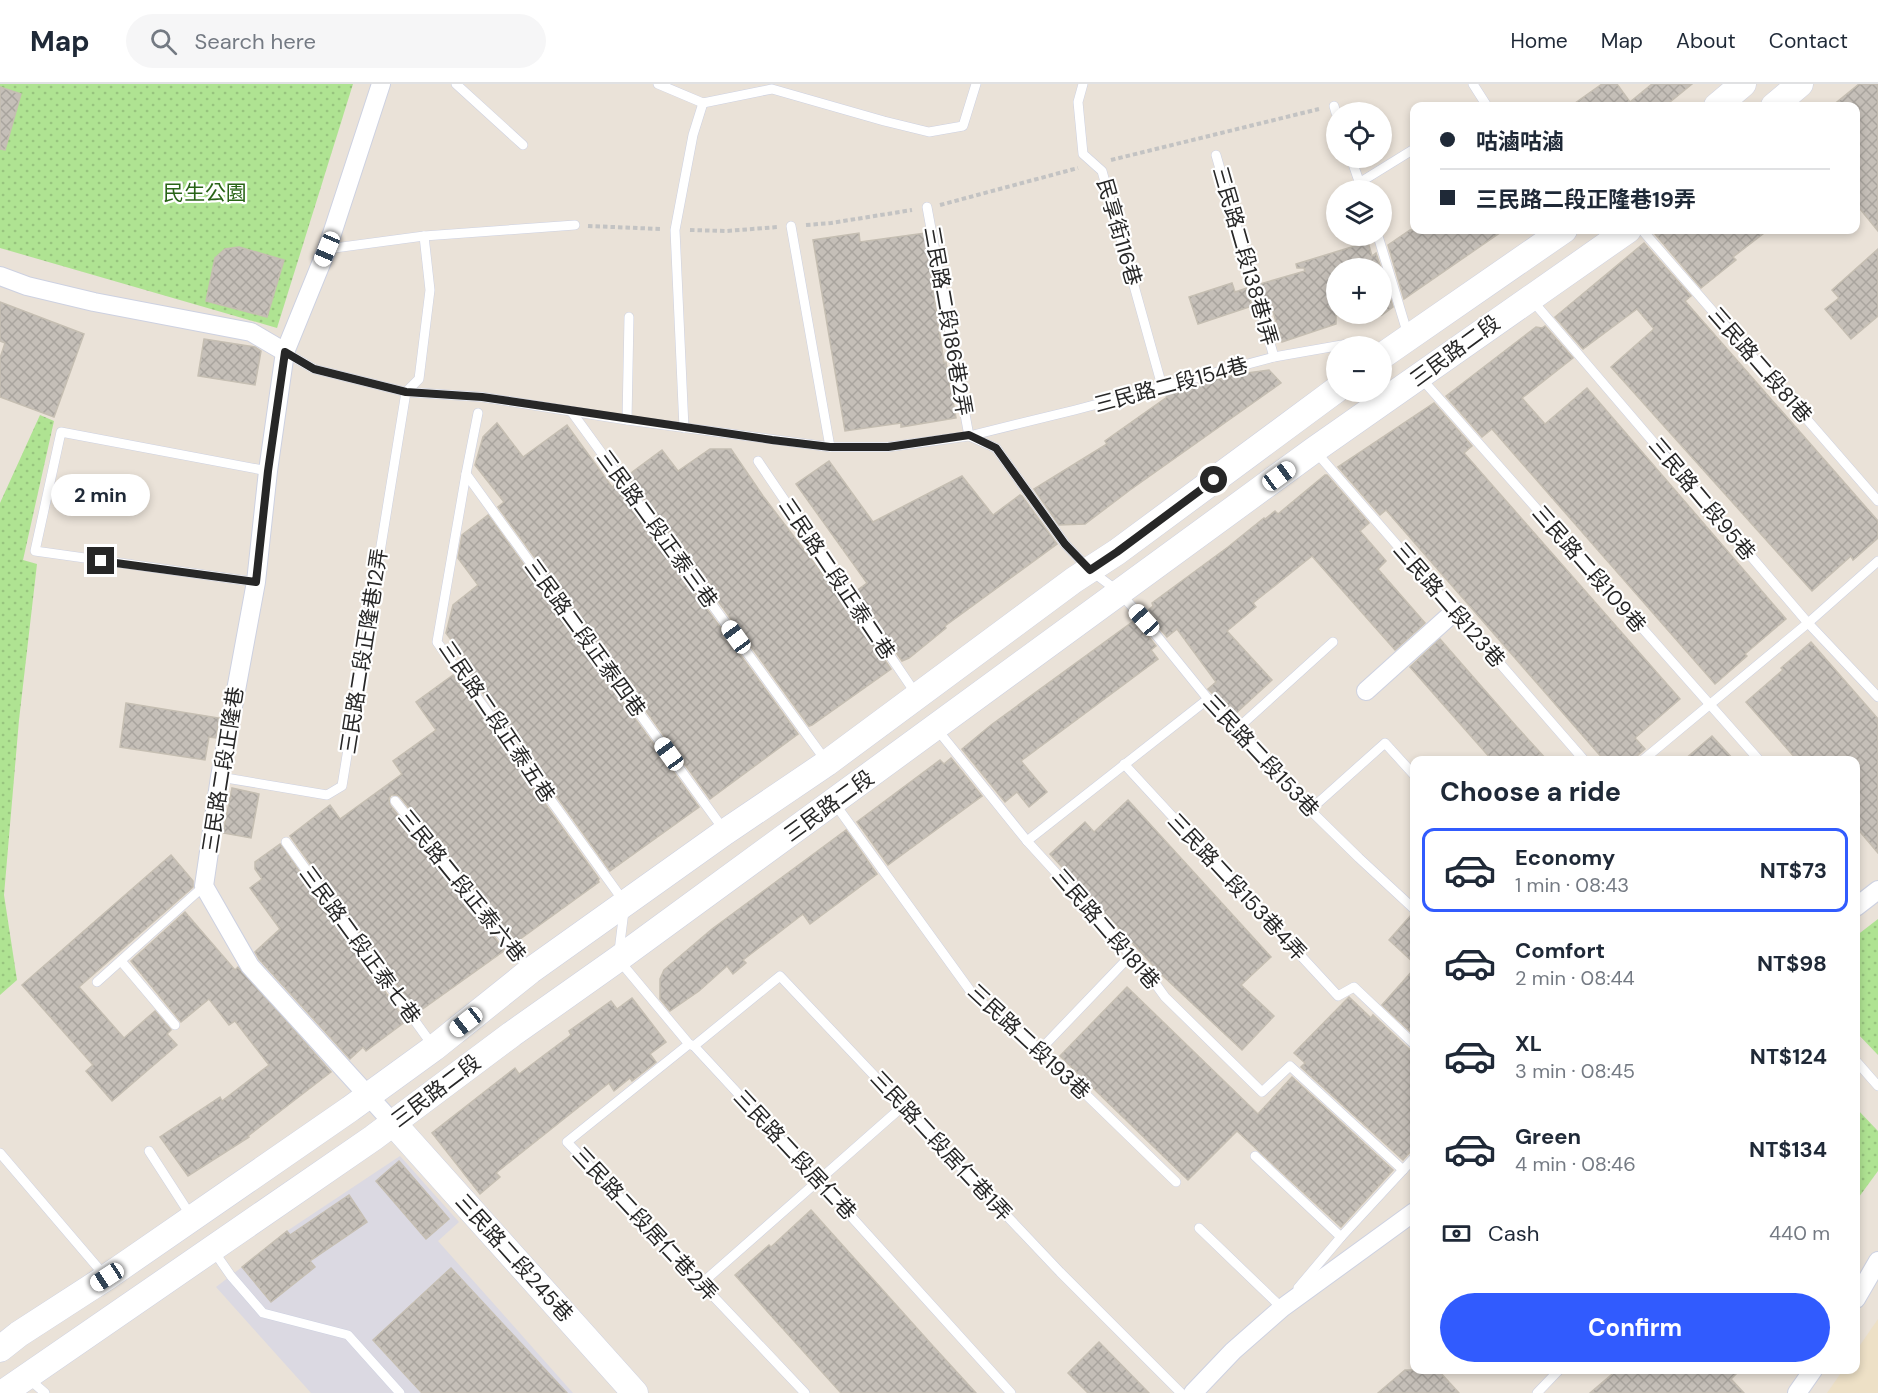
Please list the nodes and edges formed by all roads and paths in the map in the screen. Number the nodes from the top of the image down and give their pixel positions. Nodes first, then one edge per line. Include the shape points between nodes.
1 (381, 84) edge
2 (456, 84) edge
3 (658, 84) edge
4 (976, 84) edge
5 (1083, 84) edge
6 (1473, 84) edge
7 (1743, 84) edge
8 (1800, 84) edge
9 (773, 86) edge
10 (1484, 102) edge
11 (1722, 102) edge
12 (1779, 102) edge
13 (703, 103) junction
14 (1326, 111) edge
15 (523, 145) dead end
16 (1410, 152) edge
17 (1216, 155) dead end
18 (1094, 164) junction
19 (1371, 180) edge
20 (927, 207) junction
21 (575, 225) joint
22 (791, 226) junction
23 (675, 230) junction
24 (1558, 234) edge
25 (1622, 234) edge
26 (1645, 234) edge
27 (423, 236) junction
28 (1379, 246) edge
29 (327, 249) junction
30 (0, 276) edge
31 (1530, 297) junction
32 (628, 318) dead end
33 (1386, 336) edge
34 (1392, 345) edge
35 (1326, 348) edge
36 (285, 352) junction
37 (1274, 357) junction
38 (1420, 377) junction
39 (1162, 386) junction
40 (406, 392) junction
41 (1326, 397) edge
42 (571, 411) junction
43 (478, 413) dead end
44 (627, 420) junction
45 (684, 428) junction
46 (969, 435) junction
47 (830, 447) junction
48 (1314, 450) junction
49 (758, 461) dead end
50 (268, 471) junction
51 (466, 474) junction
52 (1878, 501) edge
53 (1878, 561) edge
54 (1090, 570) junction
55 (256, 582) junction
56 (1119, 592) junction
57 (1455, 611) junction
58 (1808, 623) junction
59 (1333, 642) dead end
60 (1366, 691) dead end
61 (918, 696) junction
62 (1878, 697) edge
63 (1208, 699) junction
64 (1709, 704) junction
65 (936, 728) junction
66 (1238, 728) junction
67 (1581, 756) edge
68 (1648, 756) edge
69 (1755, 756) edge
70 (827, 763) junction
71 (1124, 764) junction
72 (1410, 771) edge
73 (220, 777) junction
74 (395, 801) dead end
75 (833, 802) junction
76 (1310, 810) junction
77 (725, 832) junction
78 (1027, 841) junction
79 (286, 842) dead end
80 (204, 886) junction
81 (1878, 890) edge
82 (625, 903) junction
83 (1860, 904) edge
84 (1410, 905) edge
85 (1131, 955) junction
86 (618, 959) junction
87 (122, 961) junction
88 (530, 971) junction
89 (97, 982) dead end
90 (175, 1025) dead end
91 (1410, 1040) edge
92 (691, 1045) junction
93 (434, 1048) junction
94 (1040, 1050) junction
95 (1860, 1066) edge
96 (1878, 1086) edge
97 (368, 1096) junction
98 (903, 1106) junction
99 (393, 1123) junction
100 (149, 1150) dead end
101 (0, 1153) edge
102 (1255, 1156) dead end
103 (1410, 1162) edge
104 (1403, 1170) junction
105 (819, 1181) junction
106 (1176, 1182) dead end
107 (1410, 1215) edge
108 (192, 1218) junction
109 (1199, 1228) dead end
110 (1341, 1238) junction
111 (213, 1250) junction
112 (1878, 1261) edge
113 (107, 1277) junction
114 (701, 1284) junction
115 (1860, 1292) edge
116 (1282, 1308) junction
117 (6, 1338) edge
118 (1555, 1374) edge
119 (1810, 1374) edge
120 (36, 1385) edge
121 (3, 1393) edge
122 (400, 1393) edge
123 (635, 1393) edge
124 (805, 1393) edge
125 (1011, 1393) edge
126 (1181, 1393) edge
127 (1193, 1393) edge
128 (1537, 1393) edge
129 (1797, 1393) edge

1 - 29 street, 三民路二段正隆巷
2 - 15 lane
3 - 13 lane
4 - 9 lane via 963,126 929,132
5 - 18 lane, 民享街116巷 via 1078,102 1083,154
6 - 10 lane
7 - 11 street
8 - 12 street
9 - 13 lane
13 - 23 lane
14 - 18 path
16 - 19 lane
17 - 37 lane, 三民路二段138巷1弄
18 - 20 path
18 - 39 lane, 民享街116巷 via 1102,171
20 - 22 path
20 - 46 lane, 三民路二段186巷2弄
21 - 23 path
21 - 27 lane
22 - 23 path
22 - 47 lane
23 - 45 lane
24 - 34 street, 三民路二段
25 - 31 street, 三民路二段
26 - 52 lane, 三民路二段81巷
27 - 29 lane
27 - 40 lane via 429,302 419,379
28 - 33 lane
29 - 36 street, 三民路二段正隆巷
30 - 36 street via 94,302 251,332
31 - 38 street, 三民路二段
31 - 58 lane, 三民路二段95巷
32 - 44 lane
35 - 37 lane, 三民路二段154巷
36 - 40 lane, 三民路二段154巷 via 314,369
36 - 50 street, 三民路二段正隆巷
37 - 39 lane, 三民路二段154巷
38 - 48 street, 三民路二段
38 - 64 lane, 三民路二段109巷
39 - 46 lane, 三民路二段154巷
40 - 42 lane, 三民路二段154巷 via 482,397
40 - 73 lane, 三民路二段正隆巷12弄 via 342,786 327,795
41 - 54 street, 三民路二段
42 - 44 lane, 三民路二段154巷
42 - 70 lane, 三民路二段正泰三巷
43 - 51 lane, 三民路二段正泰五巷
44 - 45 lane, 三民路二段154巷
45 - 47 lane, 三民路二段154巷
46 - 47 lane, 三民路二段154巷 via 888,447
46 - 54 lane, 三民路二段153巷 via 996,448 1065,544
48 - 56 street, 三民路二段
48 - 57 lane, 三民路二段123巷
49 - 61 lane, 三民路二段正泰二巷
50 - 55 street, 三民路二段正隆巷
50 - 55 lane via 61,432 35,551
51 - 77 lane, 三民路二段正泰四巷
51 - 82 lane, 三民路二段正泰五巷 via 437,642
53 - 58 lane
54 - 56 lane, 三民路二段153巷
54 - 61 street, 三民路二段
55 - 73 street, 三民路二段正隆巷
56 - 63 lane, 三民路二段153巷
56 - 65 street, 三民路二段
57 - 60 street
57 - 67 lane, 三民路二段123巷
58 - 62 lane, 三民路二段95巷
58 - 64 lane
59 - 66 lane
61 - 70 street, 三民路二段
63 - 66 lane, 三民路二段153巷
63 - 71 lane
64 - 68 lane
64 - 69 lane, 三民路二段109巷
65 - 75 street, 三民路二段
65 - 78 lane, 三民路二段181巷
66 - 76 lane, 三民路二段153巷
70 - 77 street, 三民路二段
71 - 78 lane
71 - 91 lane, 三民路二段153巷4弄 via 1338,996 1354,987
72 - 76 lane via 1385,743
73 - 80 street, 三民路二段正隆巷
74 - 88 lane, 三民路二段正泰六巷
75 - 86 street, 三民路二段
75 - 94 lane, 三民路二段193巷 via 974,996
76 - 84 lane, 三民路二段153巷
77 - 82 street, 三民路二段
78 - 85 lane, 三民路二段181巷
79 - 93 lane, 三民路二段正泰七巷
80 - 87 lane
80 - 97 street via 250,966
81 - 83 street
82 - 86 lane
82 - 88 street, 三民路二段
85 - 94 lane
85 - 104 lane, 三民路二段181巷 via 1165,997 1262,1092 1290,1066
86 - 92 lane, 三民路二段居仁巷
86 - 99 street, 三民路二段
87 - 89 lane
87 - 90 lane
88 - 93 street, 三民路二段
92 - 98 lane, 三民路二段居仁巷1弄 via 780,976
92 - 105 lane, 三民路二段居仁巷
92 - 114 lane, 三民路二段居仁巷2弄 via 567,1142
93 - 97 street, 三民路二段
94 - 106 lane, 三民路二段193巷
95 - 96 lane
97 - 99 street
97 - 108 street, 三民路二段
98 - 105 lane
98 - 126 lane, 三民路二段居仁巷1弄
99 - 111 street, 三民路二段
99 - 123 street, 三民路二段245巷
100 - 108 lane
101 - 113 lane
102 - 110 lane
103 - 104 lane
104 - 110 lane
105 - 114 lane
105 - 125 lane, 三民路二段居仁巷
107 - 116 street
108 - 113 street, 三民路二段
109 - 116 lane
110 - 116 lane
111 - 120 street, 三民路二段
111 - 122 lane via 263,1313 348,1335
112 - 115 street
113 - 117 street, 三民路二段
114 - 124 lane, 三民路二段居仁巷2弄
116 - 127 street
118 - 128 lane
119 - 129 street
120 - 121 street, 三民路二段

